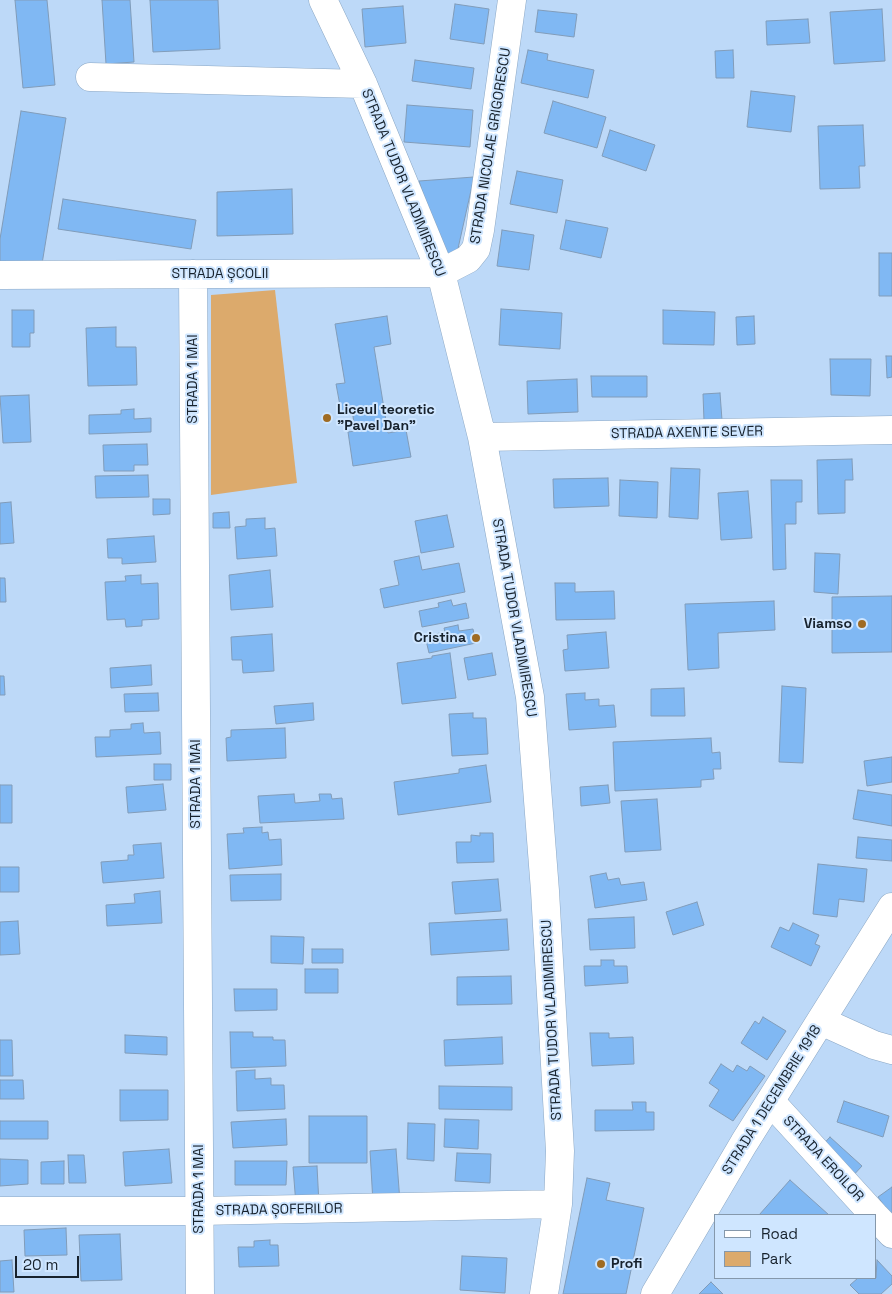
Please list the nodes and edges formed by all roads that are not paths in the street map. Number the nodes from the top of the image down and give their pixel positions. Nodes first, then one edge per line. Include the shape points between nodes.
1 (323, 0) edge
2 (512, 0) edge
3 (90, 77) dead end
4 (363, 84) junction
5 (441, 273) junction
6 (193, 274) junction
7 (0, 275) edge
8 (892, 430) edge
9 (482, 437) junction
10 (892, 907) edge
11 (821, 1021) junction
12 (892, 1050) edge
13 (771, 1102) junction
14 (558, 1204) junction
15 (0, 1211) edge
16 (199, 1212) junction
17 (873, 1214) edge
18 (877, 1218) edge
19 (892, 1234) edge
20 (200, 1294) edge
21 (544, 1294) edge
22 (655, 1294) edge

1 - 4 street, STRADA TUDOR VLADIMIRESCU
2 - 5 street, STRADA NICOLAE GRIGORESCU via 476,249 468,260
3 - 4 street
4 - 5 street, STRADA TUDOR VLADIMIRESCU
5 - 6 street, STRADA ȘCOLII
5 - 9 street, STRADA TUDOR VLADIMIRESCU
6 - 7 street, STRADA ȘCOLII
6 - 16 street, STRADA 1 MAI
8 - 9 street, STRADA AXENTE SEVER
9 - 14 street, STRADA TUDOR VLADIMIRESCU via 530,698 558,1122
10 - 11 street, STRADA 1 DECEMBRIE 1918
11 - 12 street
11 - 13 street, STRADA 1 DECEMBRIE 1918
13 - 17 street, STRADA EROILOR
13 - 22 street, STRADA 1 DECEMBRIE 1918
14 - 16 street, STRADA ȘOFERILOR
14 - 21 street, STRADA TUDOR VLADIMIRESCU
15 - 16 street, STRADA ȘOFERILOR
16 - 20 street, STRADA 1 MAI
18 - 19 street, STRADA EROILOR

